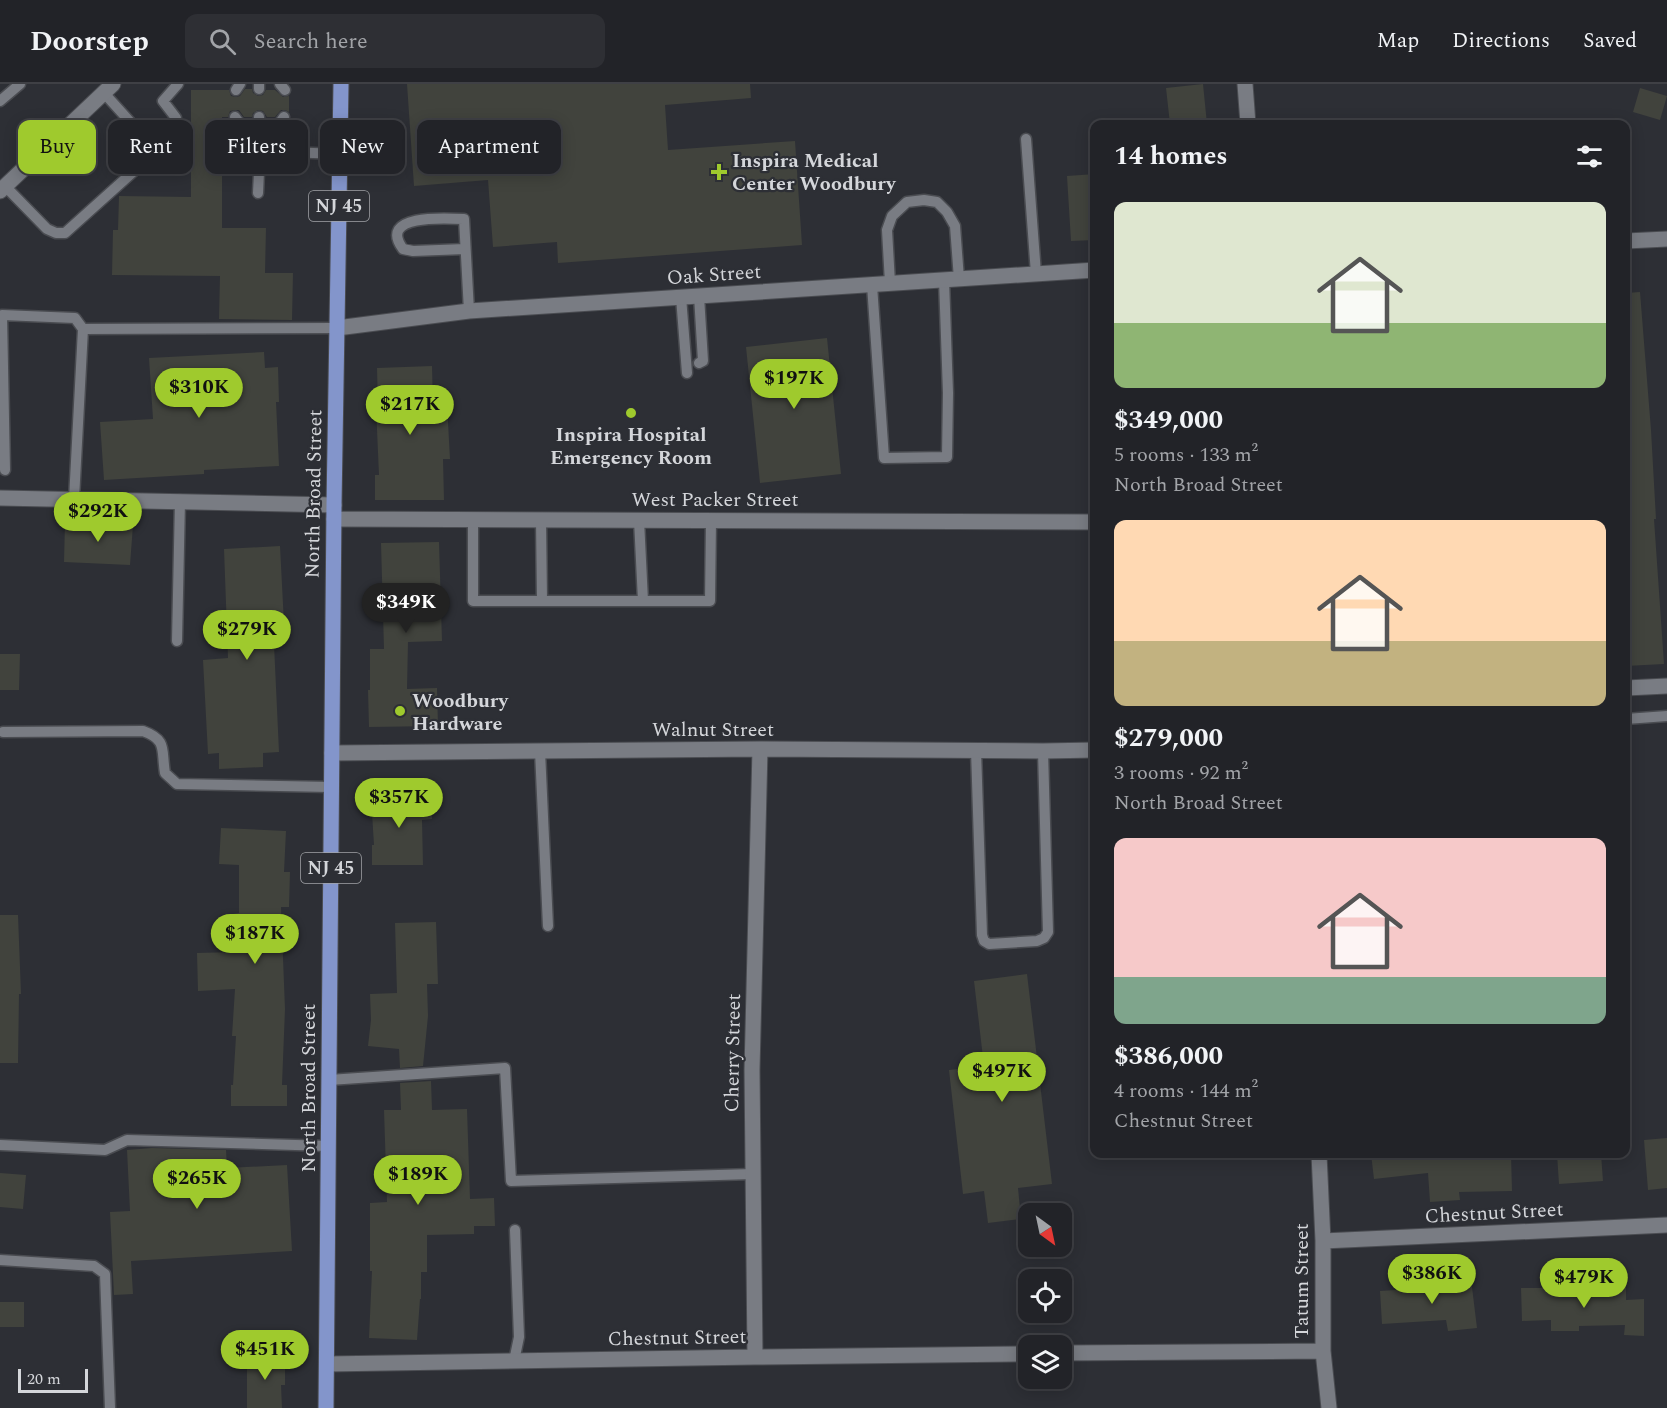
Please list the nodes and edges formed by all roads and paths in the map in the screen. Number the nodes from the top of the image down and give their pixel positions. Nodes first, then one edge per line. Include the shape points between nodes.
1 (20, 84) edge
2 (178, 84) edge
3 (341, 84) edge
4 (1245, 84) edge
5 (109, 88) edge
6 (0, 101) edge
7 (235, 117) dead end
8 (259, 117) dead end
9 (285, 117) dead end
10 (176, 118) dead end
11 (237, 120) edge
12 (259, 120) edge
13 (283, 120) edge
14 (340, 120) edge
15 (1248, 120) edge
16 (1026, 139) dead end
17 (259, 174) edge
18 (340, 174) edge
19 (2, 188) edge
20 (258, 193) dead end
21 (1667, 239) edge
22 (1630, 241) edge
23 (465, 249) junction
24 (1090, 270) edge
25 (1036, 274) junction
26 (951, 279) junction
27 (890, 283) junction
28 (872, 285) junction
29 (699, 296) junction
30 (681, 297) junction
31 (469, 311) junction
32 (1, 315) edge
33 (337, 328) junction
34 (83, 329) junction
35 (699, 363) dead end
36 (687, 374) dead end
37 (2, 381) edge
38 (5, 470) dead end
39 (0, 498) edge
40 (74, 499) junction
41 (180, 500) junction
42 (334, 512) junction
43 (473, 519) junction
44 (541, 520) junction
45 (639, 520) junction
46 (711, 520) junction
47 (1090, 522) edge
48 (542, 601) junction
49 (642, 601) junction
50 (177, 641) dead end
51 (1667, 686) edge
52 (1630, 687) edge
53 (1667, 716) edge
54 (1630, 718) edge
55 (3, 732) dead end
56 (760, 749) junction
57 (976, 750) junction
58 (1090, 750) edge
59 (540, 751) junction
60 (1043, 751) junction
61 (332, 753) junction
62 (332, 787) junction
63 (548, 926) dead end
64 (329, 1080) junction
65 (0, 1145) edge
66 (329, 1146) junction
67 (1319, 1158) edge
68 (753, 1174) junction
69 (1667, 1225) edge
70 (515, 1230) dead end
71 (1323, 1241) junction
72 (0, 1260) edge
73 (1323, 1351) junction
74 (1072, 1353) edge
75 (1018, 1354) edge
76 (755, 1357) junction
77 (514, 1361) junction
78 (327, 1364) junction
79 (110, 1408) edge
80 (326, 1408) edge
81 (1329, 1408) edge

1 - 6 lane
2 - 10 lane via 163,101
3 - 14 main road, North Broad Street / NJ 45
4 - 15 street
5 - 19 street
5 - 19 lane via 142,135 148,151 143,163 65,232 47,229
7 - 11 lane
8 - 12 lane
9 - 13 lane
16 - 25 lane
17 - 20 lane
18 - 33 main road, North Broad Street / NJ 45
21 - 22 street
23 - 23 lane via 464,219 412,221 397,232 403,249
23 - 31 lane
24 - 25 street, Oak Street
25 - 26 street, Oak Street
26 - 27 street, Oak Street
26 - 27 lane via 955,226 938,202 924,200 907,202 892,216 887,230
26 - 28 lane via 947,457 884,458
27 - 28 street, Oak Street
28 - 29 street, Oak Street
29 - 30 street, Oak Street
29 - 35 lane via 703,361
30 - 31 street, Oak Street
30 - 36 lane
31 - 33 street, Oak Street
32 - 34 lane via 75,318
32 - 37 lane
33 - 34 lane
33 - 42 main road, North Broad Street / NJ 45
34 - 40 lane
37 - 38 lane
39 - 40 street, West Packer Street
40 - 41 street, West Packer Street
41 - 42 street, West Packer Street
41 - 50 lane
42 - 43 street, West Packer Street
42 - 61 main road, North Broad Street / NJ 45
43 - 44 street, West Packer Street
43 - 48 lane via 473,602
44 - 45 street, West Packer Street
44 - 48 lane
45 - 46 street, West Packer Street
45 - 49 lane
46 - 47 street, West Packer Street
46 - 49 lane via 710,601
48 - 49 lane
51 - 52 street
53 - 54 lane
55 - 62 lane via 143,731 156,736 162,745 165,773 177,784
56 - 57 street, Walnut Street
56 - 59 street, Walnut Street
56 - 68 street, Cherry Street
57 - 60 street, Walnut Street
57 - 60 lane via 982,935 989,944 1037,941 1048,932
58 - 60 street, Walnut Street
59 - 61 street, Walnut Street
59 - 63 lane
61 - 62 main road, North Broad Street / NJ 45
62 - 64 main road, North Broad Street / NJ 45
64 - 66 main road, North Broad Street / NJ 45
64 - 68 lane via 505,1068 511,1181
65 - 66 lane via 105,1150 127,1140
66 - 78 main road, North Broad Street / NJ 45
67 - 71 street, Tatum Street
68 - 76 street, Cherry Street
69 - 71 street, Chestnut Street
70 - 77 lane via 519,1337
71 - 73 street, Tatum Street
72 - 79 lane via 94,1266 105,1274
73 - 74 street
73 - 81 street, Tatum Street
75 - 76 street, Chestnut Street
76 - 77 street, Chestnut Street
77 - 78 street, Chestnut Street
78 - 80 main road, North Broad Street / NJ 45

